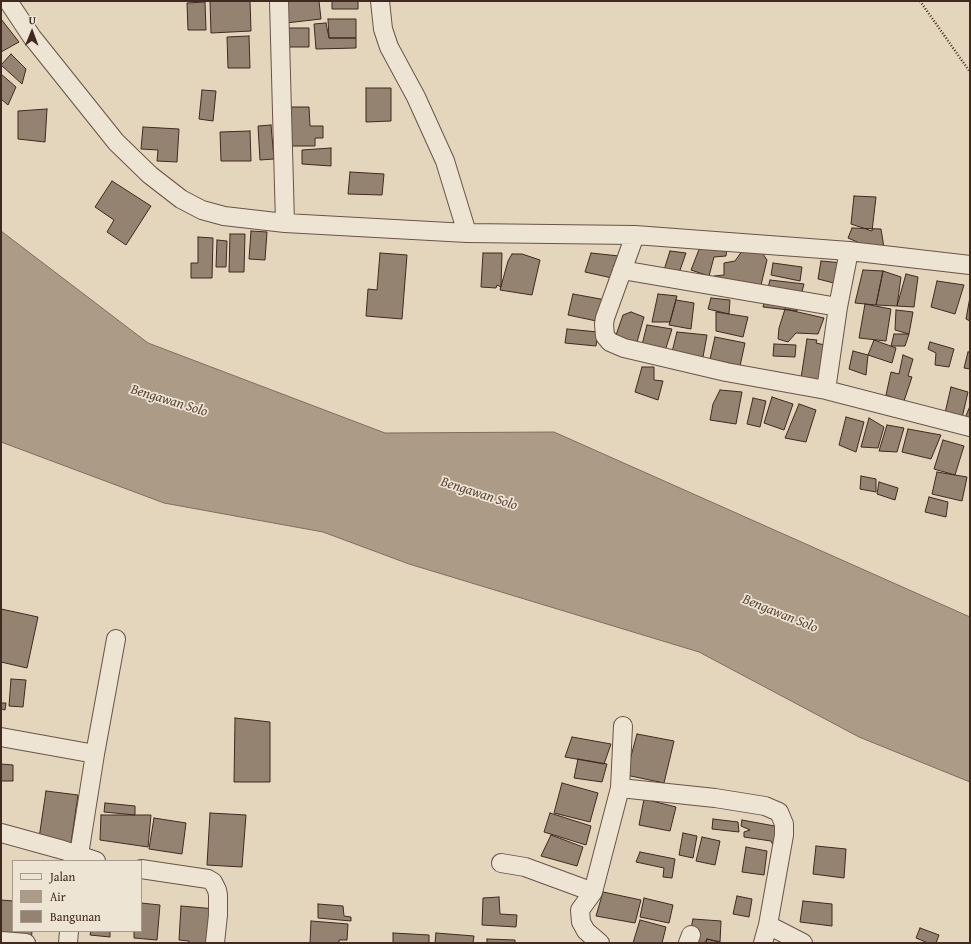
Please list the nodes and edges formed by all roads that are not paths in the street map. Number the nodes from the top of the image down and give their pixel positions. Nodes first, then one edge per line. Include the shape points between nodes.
1 (8, 1) edge
2 (279, 1) edge
3 (380, 1) edge
4 (285, 223) junction
5 (467, 233) junction
6 (635, 235) junction
7 (849, 251) junction
8 (970, 265) edge
9 (622, 270) junction
10 (838, 307) junction
11 (826, 390) junction
12 (970, 427) edge
13 (116, 638) dead end
14 (622, 726) dead end
15 (1, 737) edge
16 (95, 754) junction
17 (620, 788) junction
18 (1, 833) edge
19 (79, 858) edge
20 (90, 860) edge
21 (501, 863) dead end
22 (142, 869) edge
23 (593, 892) junction
24 (768, 925) junction
25 (69, 932) edge
26 (1, 941) edge
27 (26, 943) edge
28 (68, 943) edge
29 (215, 943) edge
30 (600, 943) edge
31 (762, 943) edge
32 (803, 943) edge

1 - 4 street via 32,37 116,142 150,175 181,199 202,210 224,216
2 - 4 street
3 - 5 street via 383,29 389,48 416,97 445,161
4 - 5 street
5 - 6 street
6 - 7 street
6 - 9 street
7 - 8 street
7 - 10 street
9 - 10 street
9 - 11 street via 604,324 605,336 610,342 624,348 726,372
10 - 11 street
11 - 12 street
13 - 16 street
14 - 17 street
15 - 16 street
16 - 19 street
17 - 23 street
17 - 24 street via 715,798 765,806 779,812 784,824 784,835
18 - 19 street
19 - 20 street
21 - 23 street via 525,867
22 - 29 street via 208,879 213,882 218,895
23 - 30 street via 580,910 586,931
24 - 31 street
24 - 32 street
25 - 28 street
26 - 27 street

